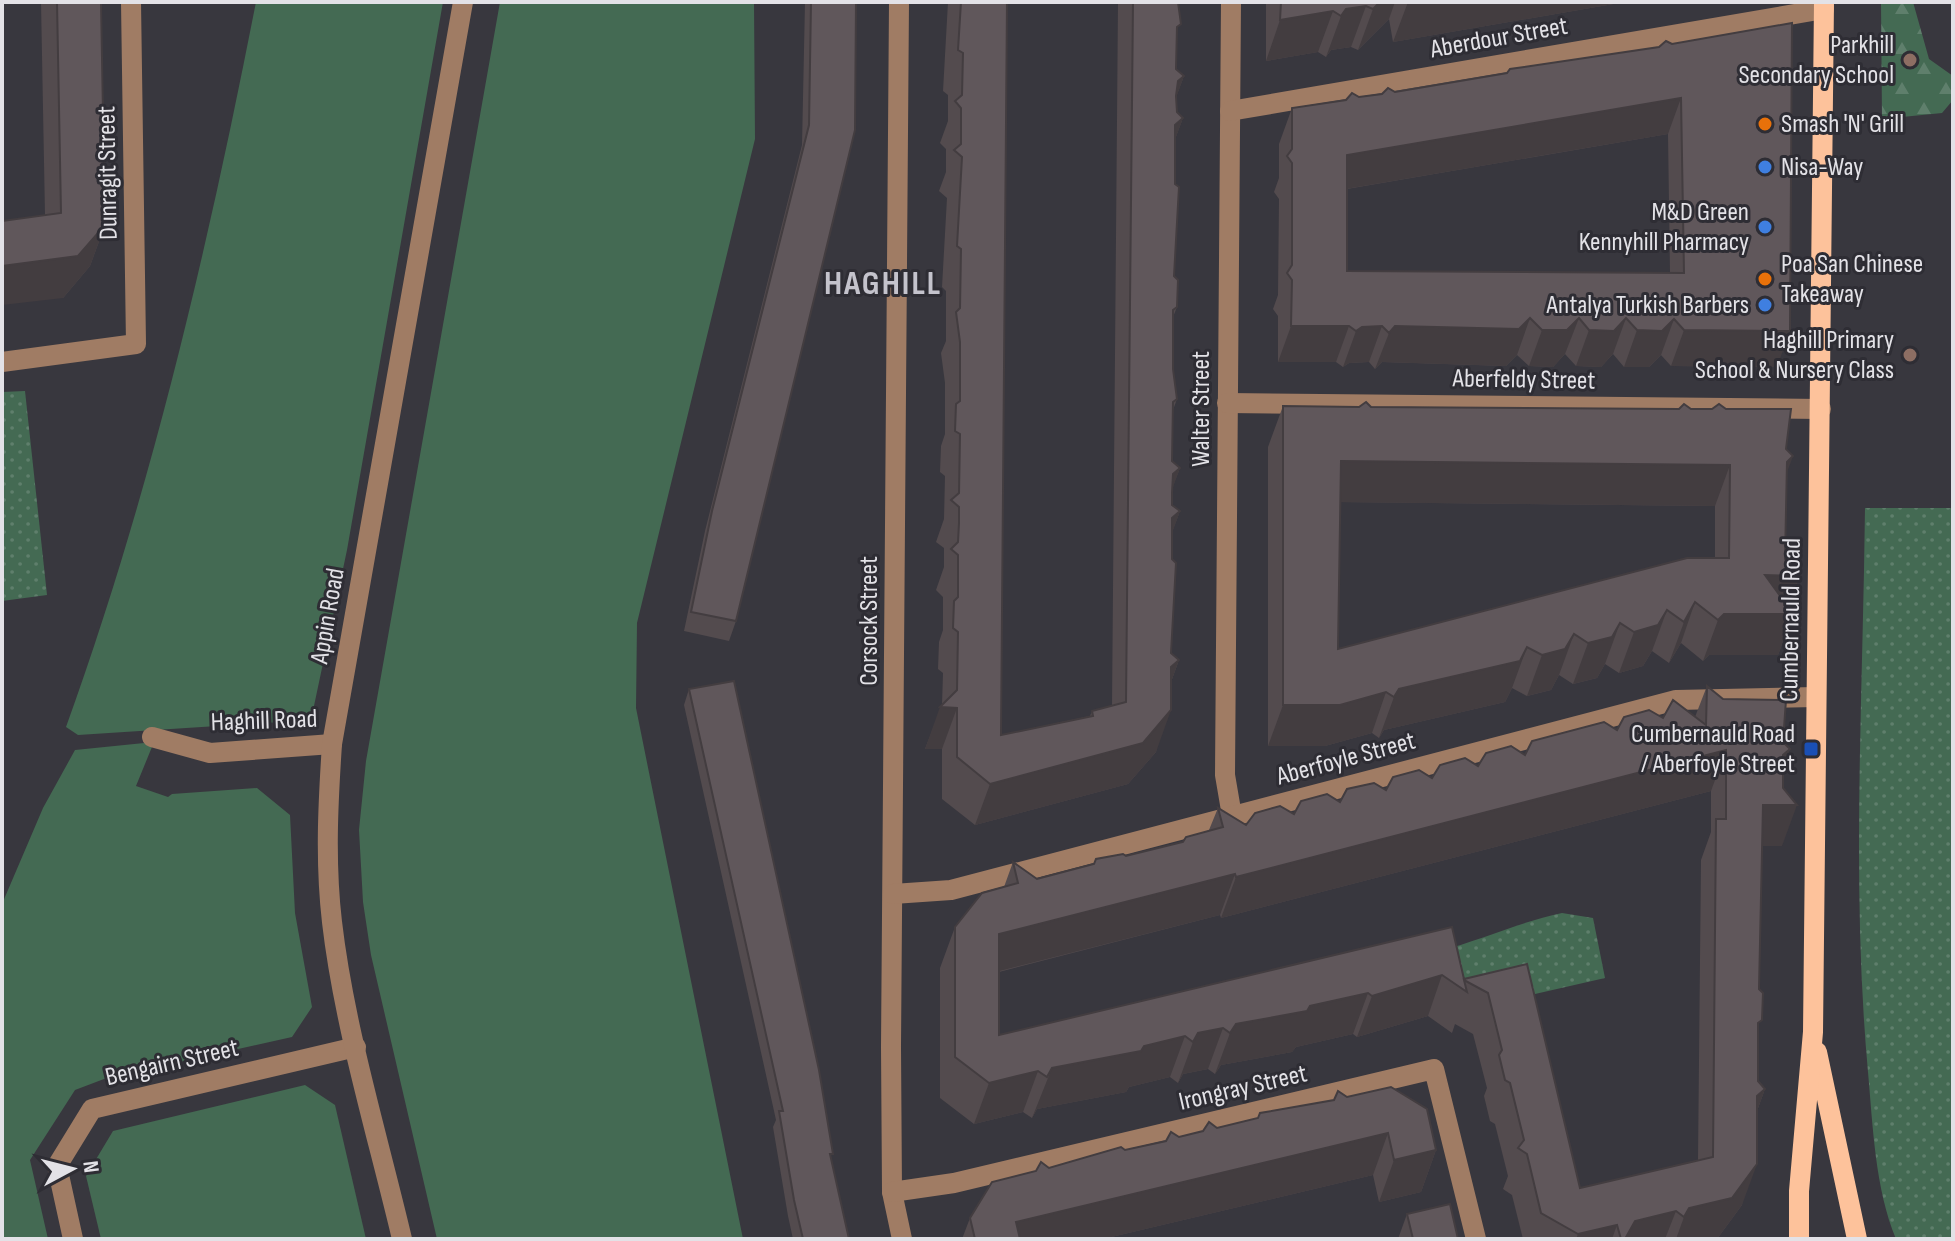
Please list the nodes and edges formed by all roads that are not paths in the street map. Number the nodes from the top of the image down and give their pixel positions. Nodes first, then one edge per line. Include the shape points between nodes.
1 (131, 2) edge
2 (463, 2) edge
3 (899, 2) edge
4 (1231, 2) edge
5 (1824, 6) edge
6 (1230, 111) junction
7 (2, 362) edge
8 (1227, 403) junction
9 (1821, 409) junction
10 (1816, 697) junction
11 (152, 737) dead end
12 (332, 744) junction
13 (1232, 816) junction
14 (893, 894) junction
15 (1813, 1032) junction
16 (356, 1047) junction
17 (892, 1192) junction
18 (1855, 1237) edge
19 (73, 1239) edge
20 (402, 1239) edge
21 (902, 1239) edge
22 (1476, 1239) edge
23 (1799, 1239) edge

1 - 7 street, Dunragit Street via 136,344
2 - 12 street, Appin Road
3 - 14 street, Corsock Street
4 - 6 street, Walter Street
5 - 6 street, Aberdour Street
5 - 9 main road, Cumbernauld Road
6 - 8 street, Walter Street
8 - 9 street, Aberfeldy Street
8 - 13 street, Walter Street via 1225,775
9 - 10 main road, Cumbernauld Road
10 - 13 street, Aberfoyle Street via 1676,700
10 - 15 main road, Cumbernauld Road
11 - 12 street, Haghill Road via 210,753
12 - 16 street, Appin Road via 326,825 332,923
13 - 14 street, Aberfoyle Street via 951,890
14 - 17 street, Corsock Street
15 - 18 main road
15 - 23 main road, Cumbernauld Road
16 - 19 street, Bengairn Street via 92,1109 57,1166
16 - 20 street, Appin Road
17 - 21 street, Corsock Street
17 - 22 street, Irongray Street via 954,1183 1434,1069

